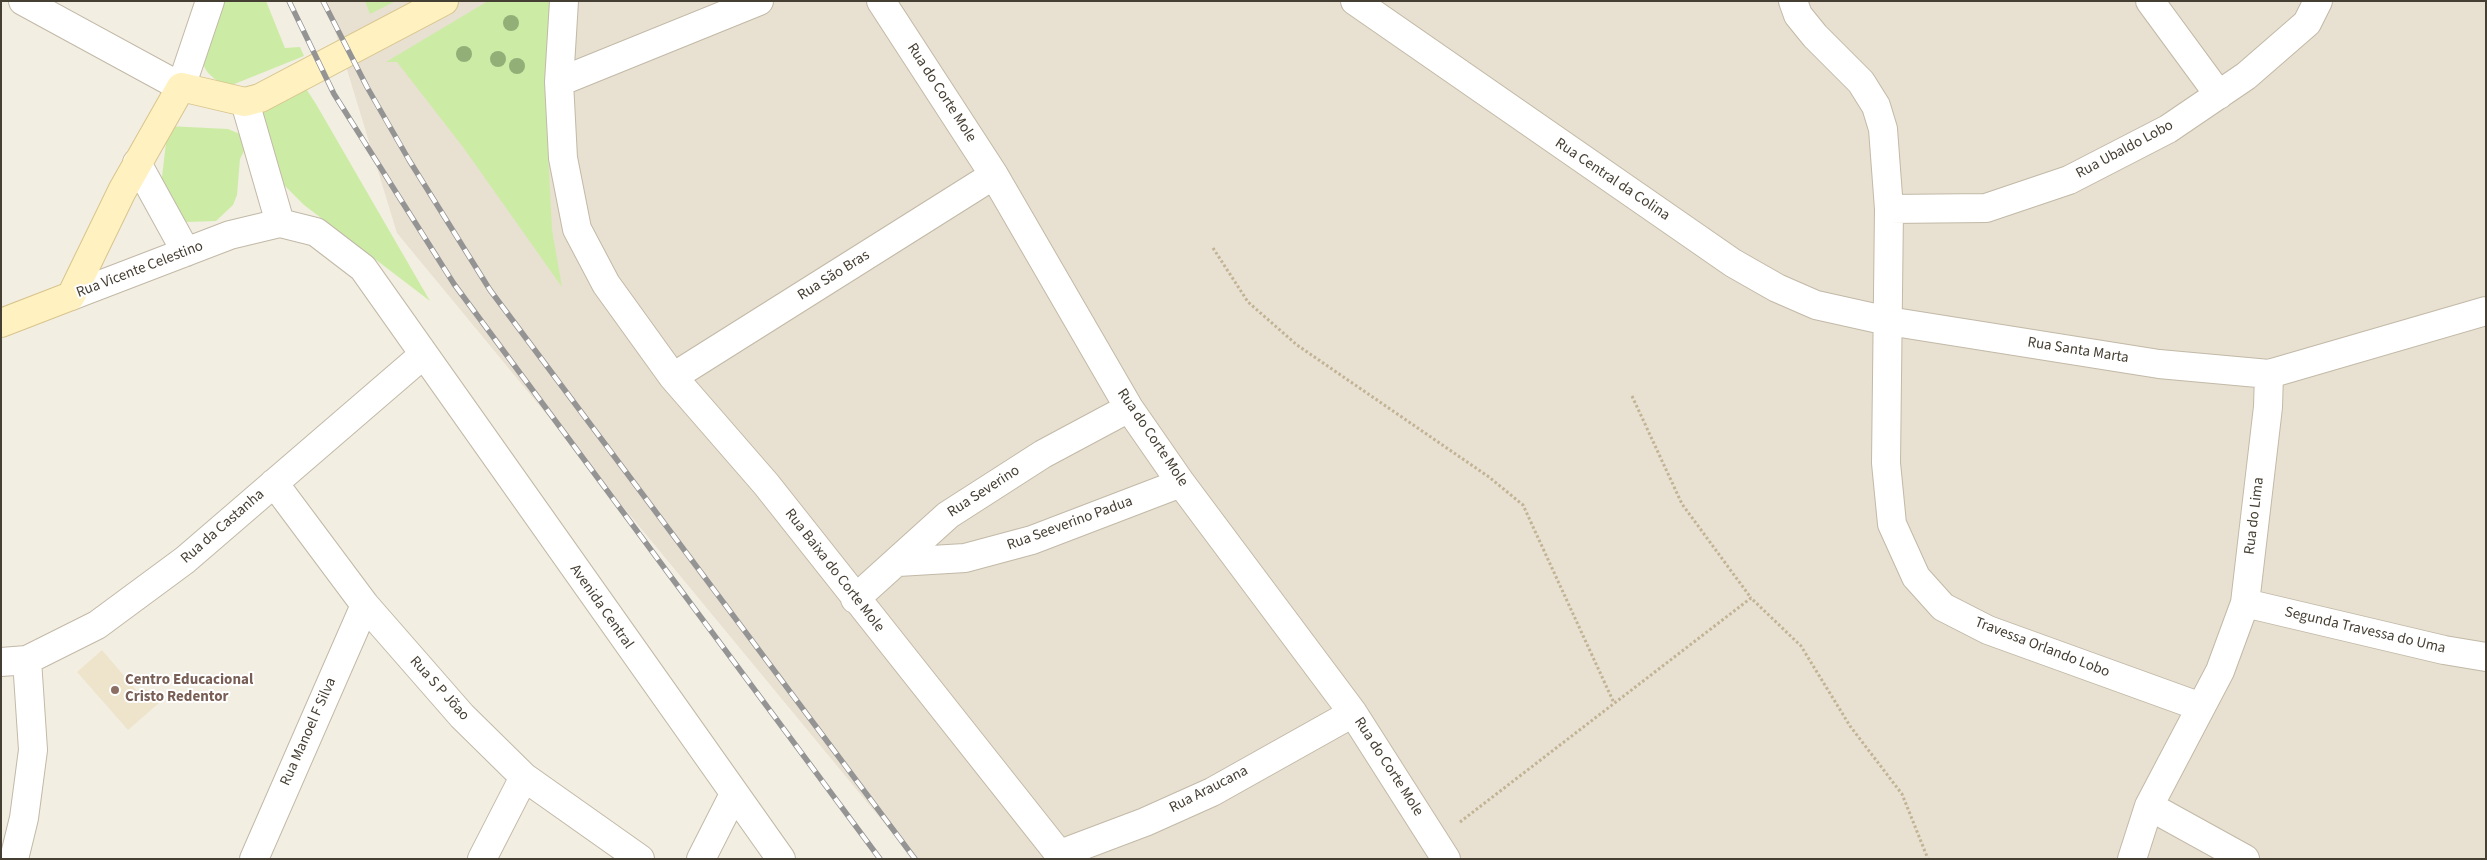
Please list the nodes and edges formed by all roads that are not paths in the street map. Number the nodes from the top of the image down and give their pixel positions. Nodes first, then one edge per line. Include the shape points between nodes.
1 (23, 1) edge
2 (210, 1) edge
3 (444, 1) edge
4 (564, 1) edge
5 (759, 1) edge
6 (881, 1) edge
7 (1355, 1) edge
8 (1793, 1) edge
9 (2150, 1) edge
10 (2318, 1) edge
11 (558, 82) junction
12 (181, 87) junction
13 (2219, 95) junction
14 (245, 102) junction
15 (137, 163) junction
16 (994, 175) junction
17 (1889, 209) junction
18 (280, 223) junction
19 (186, 252) junction
20 (71, 296) junction
21 (2486, 311) edge
22 (1888, 320) junction
23 (1, 324) edge
24 (423, 355) junction
25 (2269, 374) junction
26 (673, 378) junction
27 (1129, 408) junction
28 (1181, 483) junction
29 (274, 484) junction
30 (898, 562) junction
31 (855, 598) junction
32 (2245, 603) junction
33 (365, 605) junction
34 (2486, 657) edge
35 (14, 661) edge
36 (2201, 707) junction
37 (1353, 713) junction
38 (524, 777) junction
39 (734, 794) junction
40 (2148, 806) junction
41 (1441, 850) edge
42 (1061, 856) edge
43 (14, 859) edge
44 (254, 859) edge
45 (482, 859) edge
46 (640, 859) edge
47 (701, 859) edge
48 (780, 859) edge
49 (2132, 859) edge
50 (2245, 859) edge

1 - 12 street
2 - 12 street
3 - 14 street via 281,88
4 - 11 street, Rua Baixa do Corte Mole
5 - 11 street
6 - 16 street, Rua do Corte Mole
7 - 22 street, Rua Central da Colina via 1733,263 1816,305
8 - 17 street, Travessa Orlando Lobo via 1798,15 1861,82 1876,106 1883,129
9 - 13 street
10 - 13 street, Rua Ubaldo Lobo via 2307,23
11 - 26 street, Rua Baixa do Corte Mole via 563,158 577,229 606,284
12 - 14 street
12 - 15 street
13 - 17 street, Rua Ubaldo Lobo via 2168,129 2069,180 1986,208
14 - 18 street
15 - 19 street
15 - 20 street
16 - 26 street, Rua São Bras
16 - 27 street, Rua do Corte Mole
17 - 22 street, Travessa Orlando Lobo
18 - 19 street, Rua Vicente Celestino via 246,230
18 - 24 street, Avenida Central via 316,232 363,268
19 - 20 street, Rua Vicente Celestino
20 - 23 street, Rua Vicente Celestino
21 - 25 street
22 - 25 street, Rua Santa Marta via 2159,364
22 - 36 street, Travessa Orlando Lobo via 1886,463 1892,524 1916,577 1943,607 1988,630
24 - 29 street, Rua da Castanha
24 - 39 street, Avenida Central
25 - 32 street, Rua do Lima
26 - 31 street, Rua Baixa do Corte Mole via 766,484
27 - 28 street, Rua do Corte Mole
27 - 30 street, Rua Severino via 1043,454 948,515
28 - 30 street, Rua Seeverino Padua via 1032,540 965,558
28 - 37 street, Rua do Corte Mole
29 - 33 street, Rua S P Jõao
29 - 35 street, Rua da Castanha via 185,560 97,625
30 - 31 street, Rua Severino
31 - 42 street, Rua Baixa do Corte Mole
32 - 34 street, Segunda Travessa do Uma
32 - 36 street, Rua do Lima via 2227,655
33 - 38 street, Rua S P Jõao via 462,716
33 - 44 street, Rua Manoel F Silva
35 - 43 street via 33,750 24,818
36 - 40 street, Rua do Lima
37 - 41 street, Rua do Corte Mole
37 - 42 street, Rua Araucana via 1212,792
38 - 45 street
38 - 46 street, Rua S P Jõao
39 - 47 street
39 - 48 street, Avenida Central
40 - 49 street, Rua do Lima
40 - 50 street

